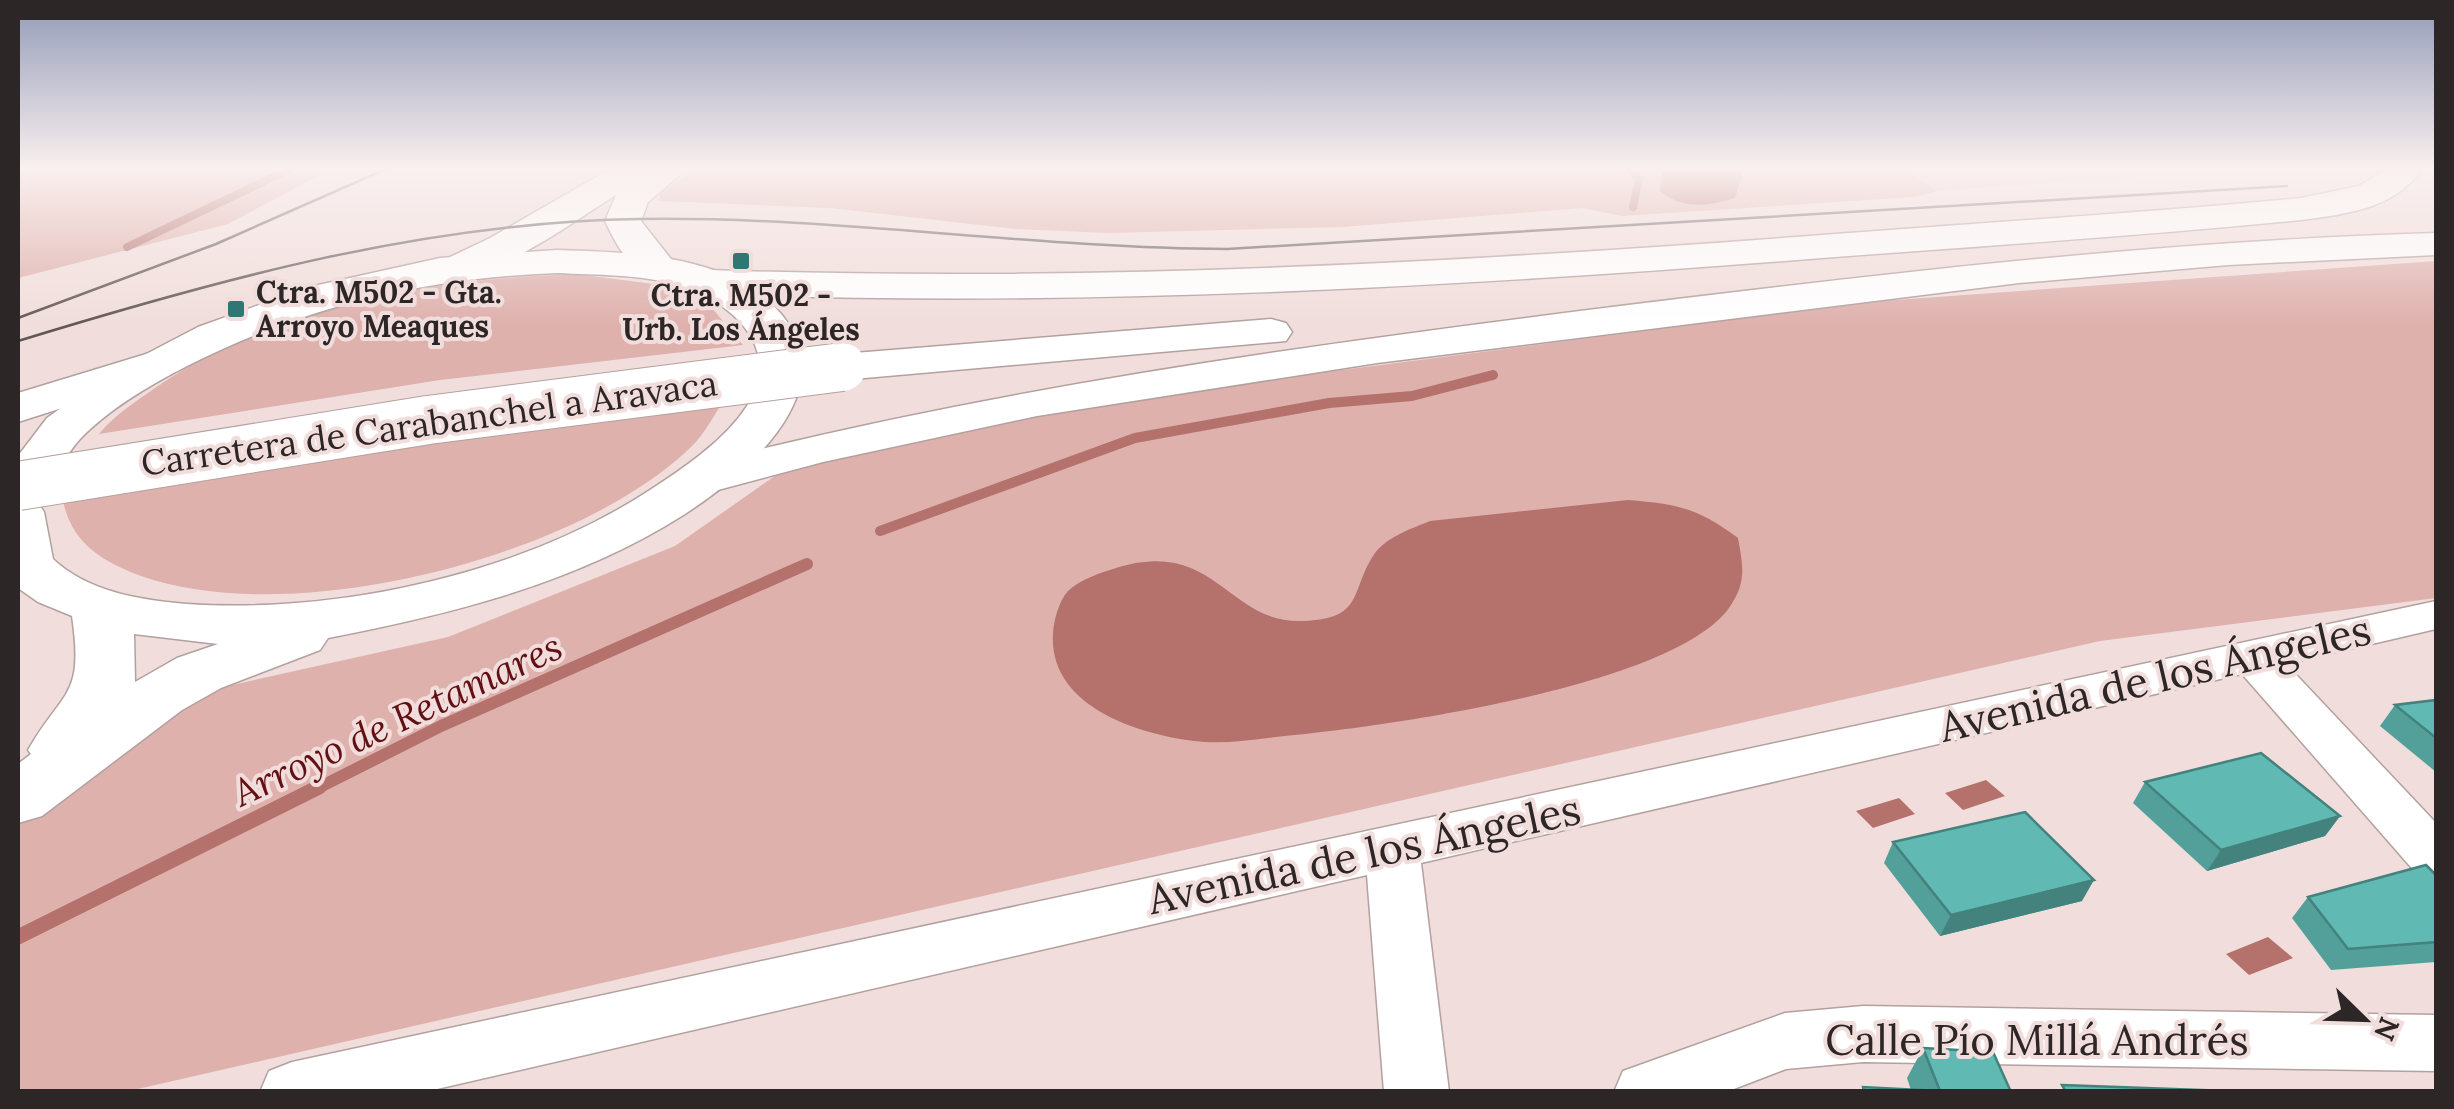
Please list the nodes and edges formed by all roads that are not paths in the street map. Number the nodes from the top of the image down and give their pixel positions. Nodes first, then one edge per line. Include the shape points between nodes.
1 (546, 221) edge
2 (623, 221) edge
3 (2153, 221) edge
4 (2436, 244) edge
5 (1810, 247) junction
6 (460, 268) junction
7 (658, 268) junction
8 (1952, 278) junction
9 (710, 282) junction
10 (842, 357) junction
11 (156, 364) junction
12 (18, 408) edge
13 (18, 460) edge
14 (703, 479) junction
15 (18, 486) edge
16 (18, 495) edge
17 (21, 547) edge
18 (100, 608) junction
19 (358, 614) junction
20 (2436, 615) edge
21 (2252, 656) junction
22 (18, 796) edge
23 (1392, 848) junction
24 (2436, 858) edge
25 (2436, 1043) edge
26 (292, 1092) edge
27 (1417, 1092) edge
28 (1646, 1092) edge

1 - 6 main road
2 - 7 main road
3 - 5 main road
4 - 8 main road via 2186,256
5 - 9 main road via 1342,278 989,289
5 - 10 main road
6 - 7 main road via 566,260
6 - 11 main road via 328,295
7 - 9 main road
8 - 10 main road
8 - 14 main road via 1314,357 906,426
9 - 14 main road via 754,306 779,339 781,380 756,428
10 - 13 main road, Carretera de Carabanchel a Aravaca via 668,364 270,417
10 - 15 main road, Carretera de Carabanchel a Aravaca, bridge via 250,444
11 - 12 main road
11 - 16 main road via 64,428
14 - 19 main road via 626,528 525,571
17 - 18 main road via 55,589
18 - 19 main road via 190,623
18 - 22 main road via 109,656 106,684 90,717
19 - 22 main road via 160,694
20 - 21 street, Avenida de los Ángeles
21 - 23 street, Avenida de los Ángeles
21 - 24 street
23 - 26 street, Avenida de los Ángeles
23 - 27 street
25 - 28 street, Calle Pío Millá Andrés via 1864,1034 1785,1041

